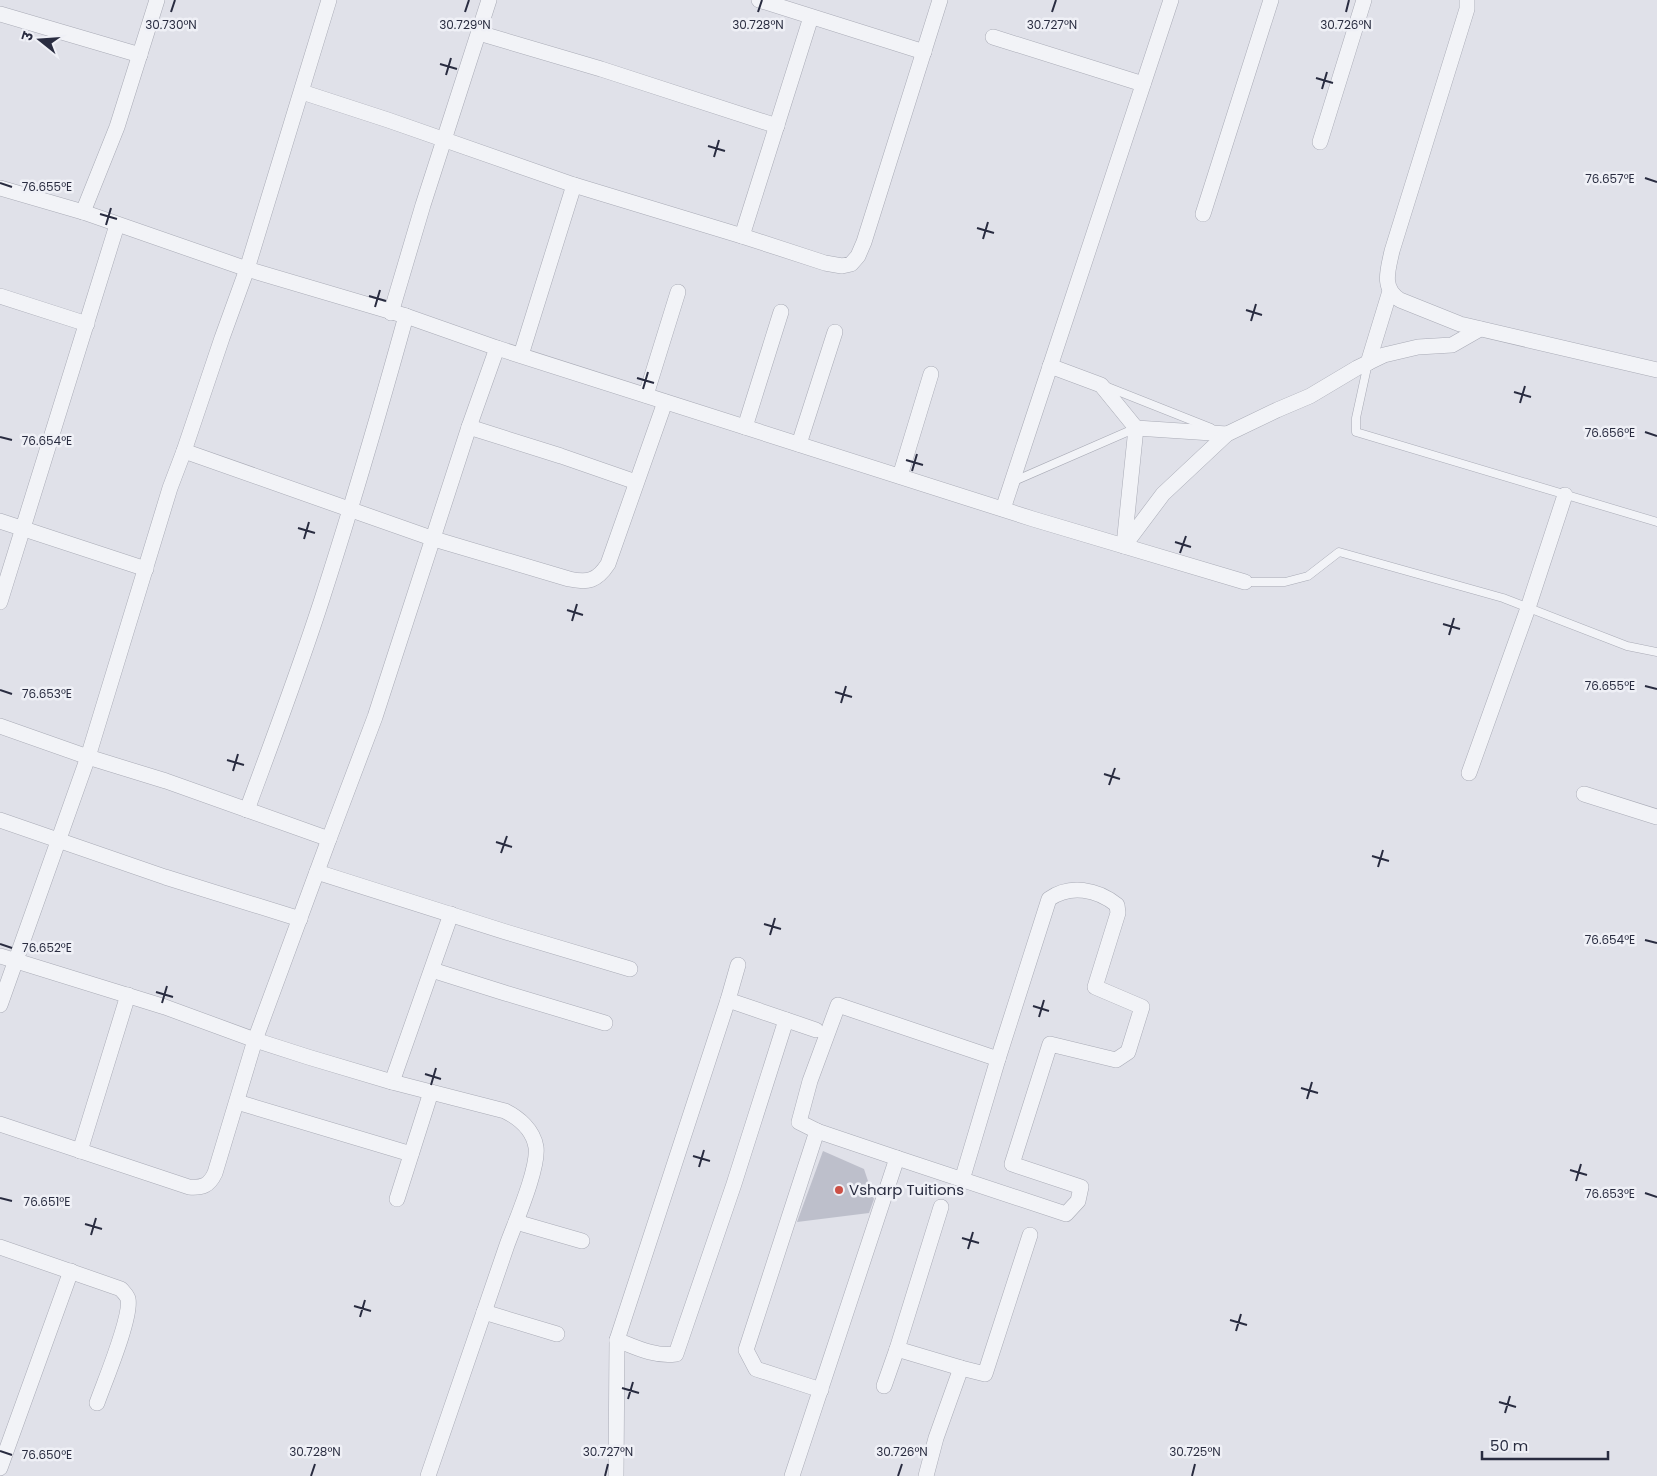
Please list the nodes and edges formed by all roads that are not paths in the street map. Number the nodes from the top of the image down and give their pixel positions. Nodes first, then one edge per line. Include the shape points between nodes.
1 (157, 0) edge
2 (329, 0) edge
3 (489, 0) edge
4 (759, 0) edge
5 (940, 0) edge
6 (1172, 0) edge
7 (1271, 0) edge
8 (1364, 0) edge
9 (1468, 0) edge
10 (0, 14) edge
11 (811, 17) junction
12 (479, 33) junction
13 (993, 36) dead end
14 (924, 52) junction
15 (140, 55) junction
16 (1143, 84) junction
17 (302, 92) junction
18 (777, 126) junction
19 (444, 140) junction
20 (1320, 142) dead end
21 (574, 185) junction
22 (0, 188) edge
23 (83, 212) junction
24 (1203, 214) dead end
25 (117, 225) junction
26 (742, 236) junction
27 (247, 269) junction
28 (1390, 291) junction
29 (678, 292) dead end
30 (0, 296) edge
31 (780, 312) dead end
32 (398, 314) junction
33 (87, 324) junction
34 (1480, 329) junction
35 (835, 332) dead end
36 (497, 348) junction
37 (520, 355) junction
38 (1368, 363) junction
39 (1050, 366) junction
40 (1657, 370) edge
41 (931, 374) dead end
42 (1101, 385) junction
43 (646, 395) junction
44 (665, 402) junction
45 (470, 427) junction
46 (745, 427) junction
47 (1136, 428) junction
48 (1227, 434) junction
49 (799, 444) junction
50 (184, 451) junction
51 (900, 476) junction
52 (636, 482) junction
53 (1012, 482) junction
54 (1565, 494) junction
55 (350, 508) junction
56 (1003, 509) junction
57 (0, 521) edge
58 (1657, 522) edge
59 (23, 529) junction
60 (434, 538) junction
61 (1124, 546) junction
62 (146, 569) junction
63 (1245, 582) joint
64 (0, 602) edge
65 (1528, 608) junction
66 (1657, 652) edge
67 (0, 726) edge
68 (88, 757) junction
69 (1469, 772) dead end
70 (1584, 794) dead end
71 (247, 810) junction
72 (1657, 817) edge
73 (0, 820) edge
74 (58, 839) junction
75 (329, 839) junction
76 (317, 872) junction
77 (451, 914) junction
78 (300, 919) junction
79 (0, 956) edge
80 (15, 961) junction
81 (738, 965) dead end
82 (630, 969) dead end
83 (432, 970) junction
84 (128, 995) junction
85 (728, 1000) junction
86 (0, 1005) edge
87 (786, 1020) junction
88 (604, 1023) dead end
89 (816, 1030) dead end
90 (256, 1040) junction
91 (998, 1059) junction
92 (392, 1082) junction
93 (431, 1092) junction
94 (237, 1102) junction
95 (0, 1124) edge
96 (817, 1131) junction
97 (80, 1151) junction
98 (411, 1154) junction
99 (897, 1158) junction
100 (962, 1180) junction
101 (397, 1199) dead end
102 (941, 1207) dead end
103 (516, 1222) junction
104 (1030, 1235) dead end
105 (582, 1241) dead end
106 (0, 1247) edge
107 (71, 1271) junction
108 (484, 1312) junction
109 (557, 1334) dead end
110 (617, 1340) junction
111 (897, 1349) junction
112 (961, 1368) junction
113 (884, 1386) dead end
114 (821, 1390) junction
115 (97, 1404) dead end
116 (0, 1468) edge
117 (428, 1476) edge
118 (616, 1476) edge
119 (792, 1476) edge
120 (926, 1476) edge

1 - 15 street
2 - 17 street
3 - 12 street
4 - 11 street
5 - 14 street
6 - 16 street
7 - 24 street
8 - 20 street
9 - 28 street via 1392,252 1387,272
10 - 15 street
11 - 14 street
11 - 18 street
12 - 18 street
12 - 19 street
13 - 16 street
14 - 26 street via 864,242 851,264 825,263
15 - 23 street via 117,127
16 - 39 street
17 - 19 street
17 - 27 street
18 - 26 street
19 - 21 street
19 - 32 street
21 - 26 street
21 - 37 street
22 - 23 street
23 - 25 street
25 - 27 street
25 - 33 street
27 - 32 street
27 - 50 street
28 - 34 street via 1417,308
28 - 38 street
29 - 43 street
30 - 33 street
31 - 46 street
32 - 36 street
32 - 55 street
33 - 59 street
34 - 38 street via 1452,345 1418,347 1384,355
34 - 40 street
35 - 49 street
36 - 37 street
36 - 45 street
37 - 43 street
38 - 48 street via 1310,396
38 - 54 lane via 1356,432
39 - 42 street
39 - 53 street
41 - 51 street
42 - 47 street
42 - 48 lane
43 - 44 street
44 - 46 street
44 - 52 street
45 - 52 street
45 - 60 street
46 - 49 street
47 - 48 street
47 - 53 lane
47 - 61 street
48 - 61 street via 1162,494
49 - 51 street
50 - 55 street
50 - 62 street
51 - 56 street
52 - 60 street via 608,564 601,574 592,579 581,582 568,580
53 - 56 street
54 - 58 lane
54 - 65 street
55 - 60 street
55 - 71 street via 293,684
56 - 61 street
57 - 59 street
59 - 62 street
59 - 64 street
60 - 75 street via 375,717
61 - 63 street
62 - 68 street
63 - 65 lane via 1285,582 1308,576 1339,552
65 - 66 lane via 1626,646
65 - 69 street
67 - 68 street
68 - 71 street via 166,780
68 - 74 street
70 - 72 street
71 - 75 street
73 - 74 street
74 - 78 street
74 - 80 street
75 - 76 street
76 - 77 street
76 - 78 street
77 - 82 street
77 - 83 street
78 - 90 street
79 - 80 street
80 - 84 street
80 - 86 street
81 - 85 street
83 - 88 street
83 - 92 street
84 - 90 street
84 - 97 street
85 - 87 street
85 - 110 street
87 - 89 street
87 - 110 street via 676,1354 663,1356
90 - 92 street
90 - 94 street
91 - 96 street via 838,1005 810,1081 800,1122
91 - 100 street
91 - 100 street via 1049,899 1065,890 1076,889 1117,905 1118,913 1095,987 1142,1007 1128,1052 1116,1060 1050,1044 1012,1164 1081,1187 1078,1201 1066,1214
92 - 93 street
93 - 98 street
93 - 103 street via 505,1111 524,1124 532,1136 536,1160
94 - 97 street via 215,1173 206,1186 189,1187
94 - 98 street
95 - 97 street
96 - 99 street
96 - 114 street via 746,1350 756,1369
98 - 101 street
99 - 100 street
99 - 114 street
102 - 111 street
103 - 105 street
103 - 108 street
104 - 112 street via 985,1374
106 - 107 street
107 - 115 street via 121,1289 128,1297 126,1322
107 - 116 street
108 - 109 street
108 - 117 street
110 - 118 street
111 - 112 street
111 - 113 street
112 - 120 street
114 - 119 street

